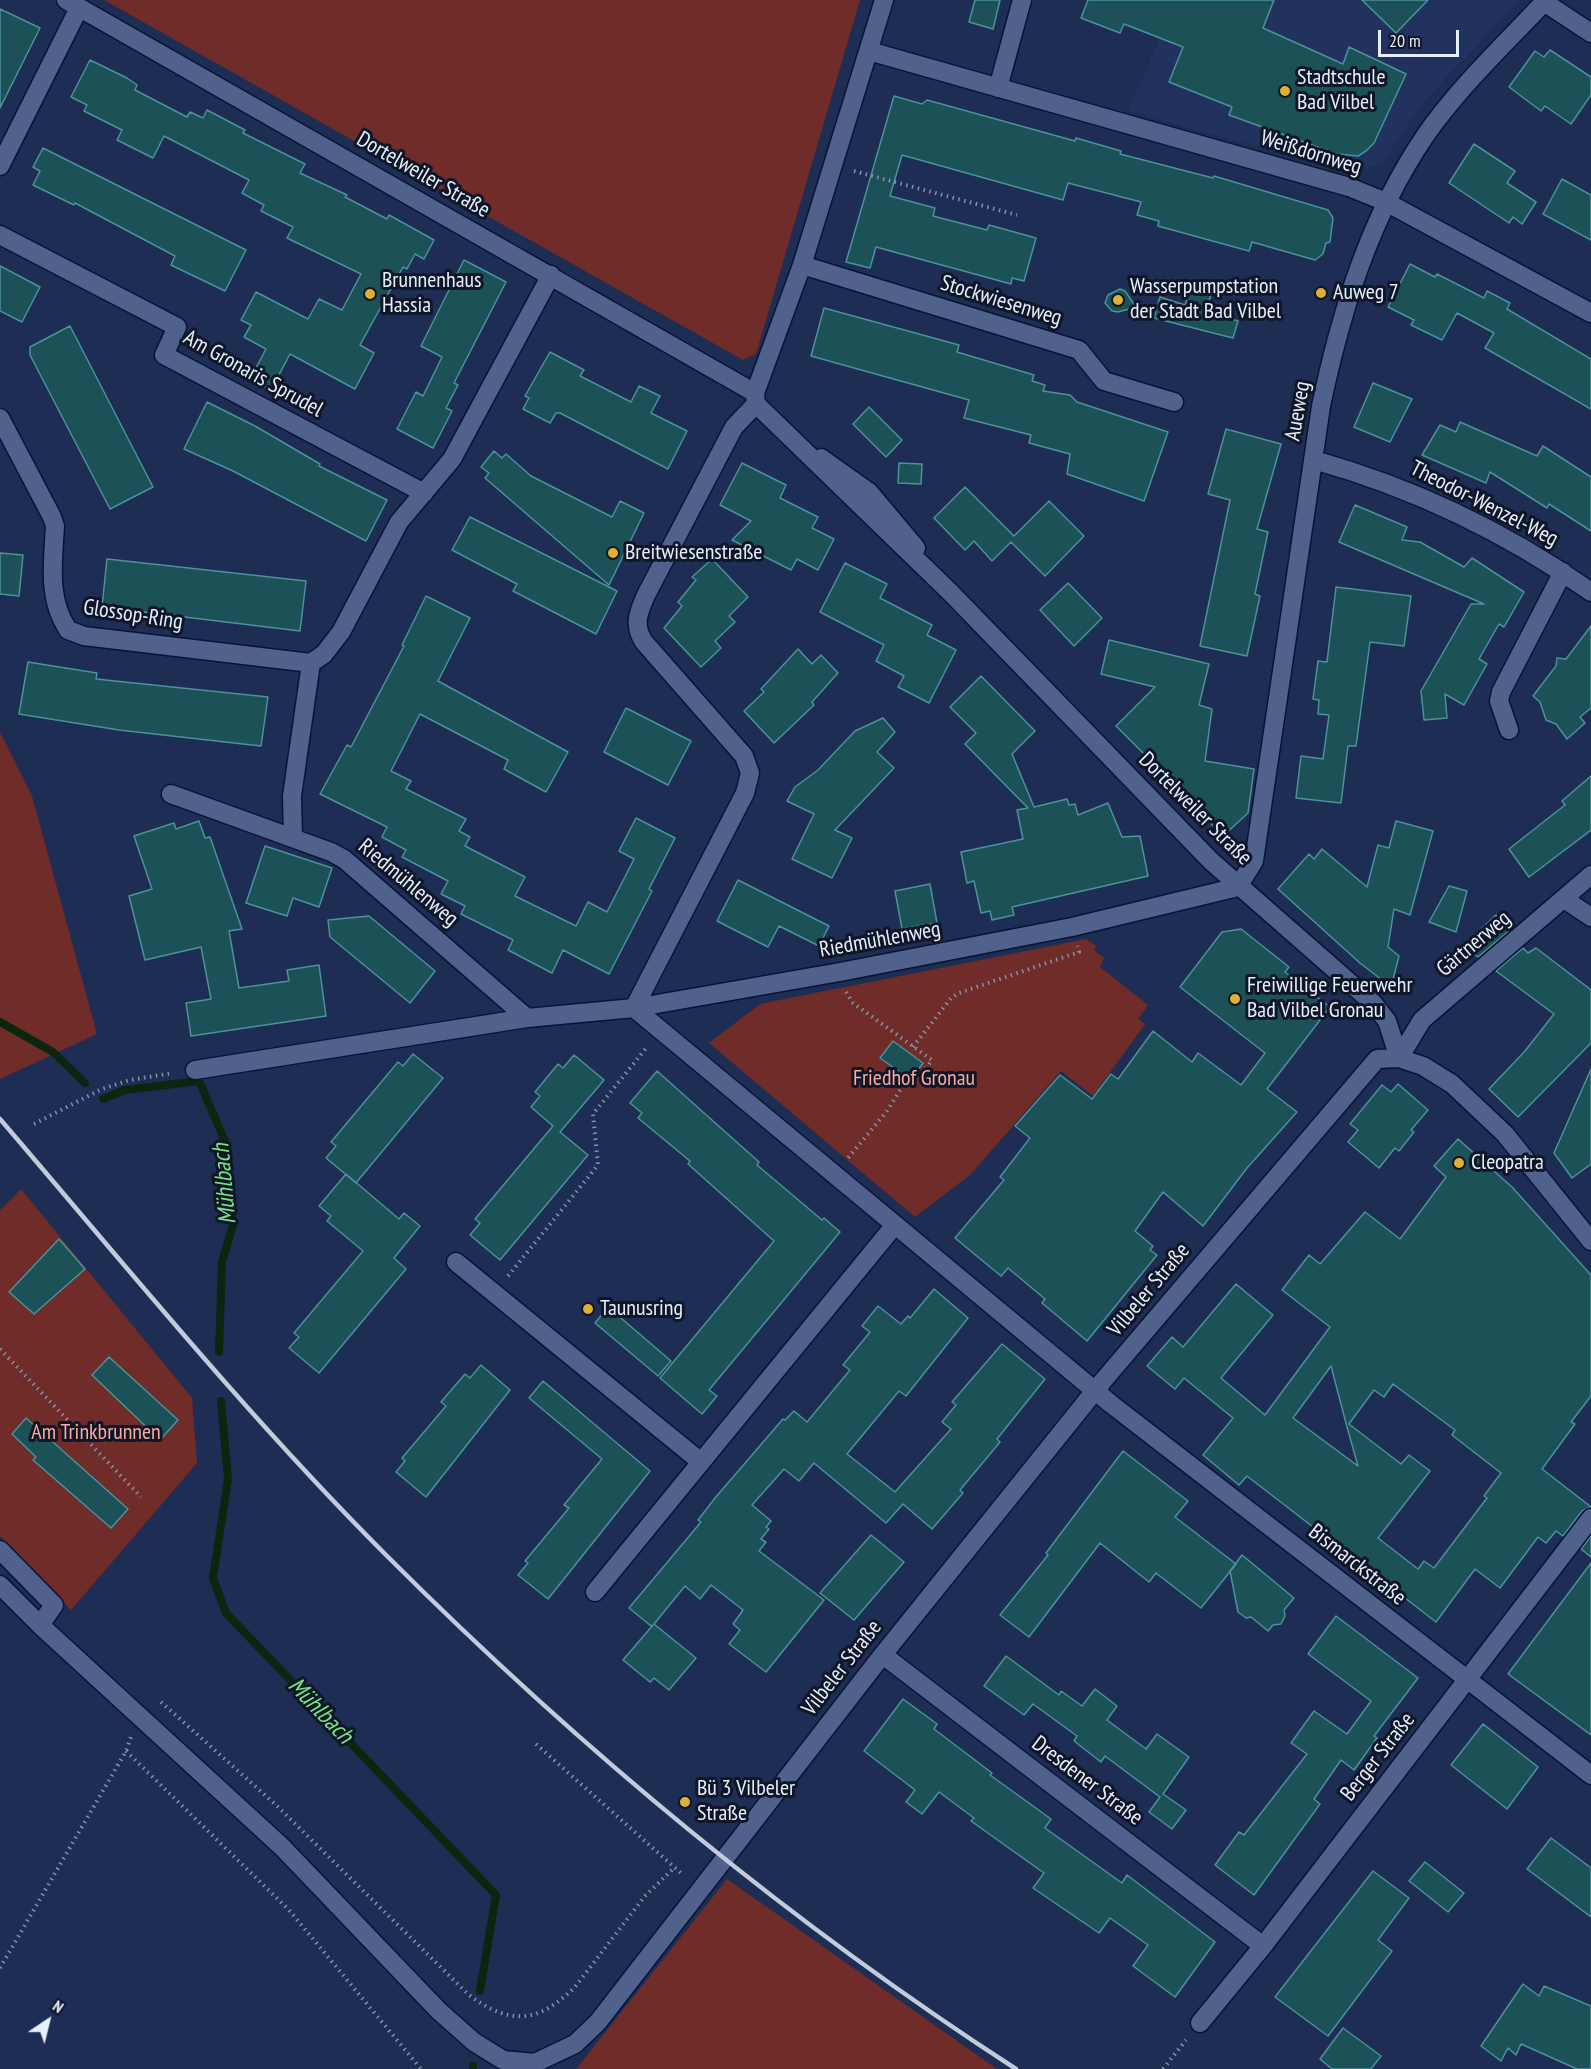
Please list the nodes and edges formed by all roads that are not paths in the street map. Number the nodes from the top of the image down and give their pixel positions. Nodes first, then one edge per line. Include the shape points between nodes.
1 (884, 0) edge
2 (1023, 0) edge
3 (1545, 1) edge
4 (73, 4) edge
5 (1591, 33) edge
6 (869, 51) junction
7 (998, 88) junction
8 (0, 166) edge
9 (1386, 202) junction
10 (0, 235) edge
11 (802, 265) junction
12 (551, 275) junction
13 (1591, 313) edge
14 (756, 399) junction
15 (1174, 402) dead end
16 (0, 418) edge
17 (1314, 460) junction
18 (424, 493) junction
19 (1563, 572) junction
20 (1591, 592) edge
21 (310, 663) junction
22 (1509, 730) dead end
23 (171, 794) dead end
24 (293, 838) junction
25 (1591, 875) edge
26 (1238, 887) junction
27 (1564, 899) junction
28 (1591, 917) edge
29 (633, 1008) junction
30 (527, 1018) junction
31 (1399, 1058) junction
32 (195, 1070) road end
33 (894, 1226) junction
34 (1591, 1241) edge
35 (456, 1262) dead end
36 (1095, 1391) junction
37 (701, 1462) junction
38 (1591, 1518) edge
39 (0, 1550) edge
40 (0, 1585) edge
41 (595, 1592) dead end
42 (40, 1625) junction
43 (883, 1655) junction
44 (1466, 1681) junction
45 (1591, 1775) edge
46 (1263, 1946) junction
47 (1200, 2023) road end

1 - 6 street
2 - 7 street
3 - 5 street
3 - 9 street, Aueweg via 1426,136
4 - 8 street
4 - 12 street, Dortelweiler Straße
6 - 7 street, Weißdornweg
6 - 11 street
7 - 9 street, Weißdornweg via 1349,187
9 - 13 street, Weißdornweg
9 - 17 street, Aueweg via 1338,332
10 - 18 street, Am Gronaris Sprudel via 177,327 164,355
11 - 14 street
11 - 15 street, Stockwiesenweg via 1079,350 1104,381
12 - 14 street, Dortelweiler Straße
12 - 18 street via 452,459
14 - 26 street, Dortelweiler Straße via 789,439 869,492 951,593
14 - 29 street via 734,427 646,595 636,622 644,642 744,756 750,773 745,793
16 - 21 street, Glossop-Ring via 55,526 52,588 55,606 68,630 84,636
17 - 19 street, Theodor-Wenzel-Weg via 1362,473 1439,504
17 - 26 street, Aueweg via 1254,861
18 - 21 street via 399,522 341,633 324,654
19 - 20 street, Theodor-Wenzel-Weg
19 - 22 street, Theodor-Wenzel-Weg via 1501,692 1499,701
21 - 24 street via 292,796
23 - 24 street, Riedmühlenweg
24 - 30 street, Riedmühlenweg via 331,852 354,866
25 - 27 street, Gärtnerweg
26 - 29 street, Riedmühlenweg via 1072,927
26 - 31 street, Dortelweiler Straße via 1373,1003 1387,1021
27 - 28 street
27 - 31 street, Gärtnerweg via 1422,1020
29 - 30 street, Riedmühlenweg
29 - 33 street
30 - 32 street, Riedmühlenweg
31 - 34 street via 1423,1066 1452,1084 1505,1134
31 - 36 street, Vilbeler Straße via 1377,1059
33 - 36 street
33 - 37 street
35 - 37 street
36 - 43 street, Vilbeler Straße
36 - 44 street, Bismarckstraße
37 - 41 street
38 - 44 street, Berger Straße
39 - 42 street via 54,1605
40 - 42 street, Vilbeler Straße
42 - 43 street, Vilbeler Straße via 282,1847 459,2030 492,2054 515,2063 535,2063 556,2055 575,2044 598,2022
43 - 46 street, Dresdener Straße
44 - 45 street, Bismarckstraße
44 - 46 street, Berger Straße
46 - 47 street, Berger Straße

